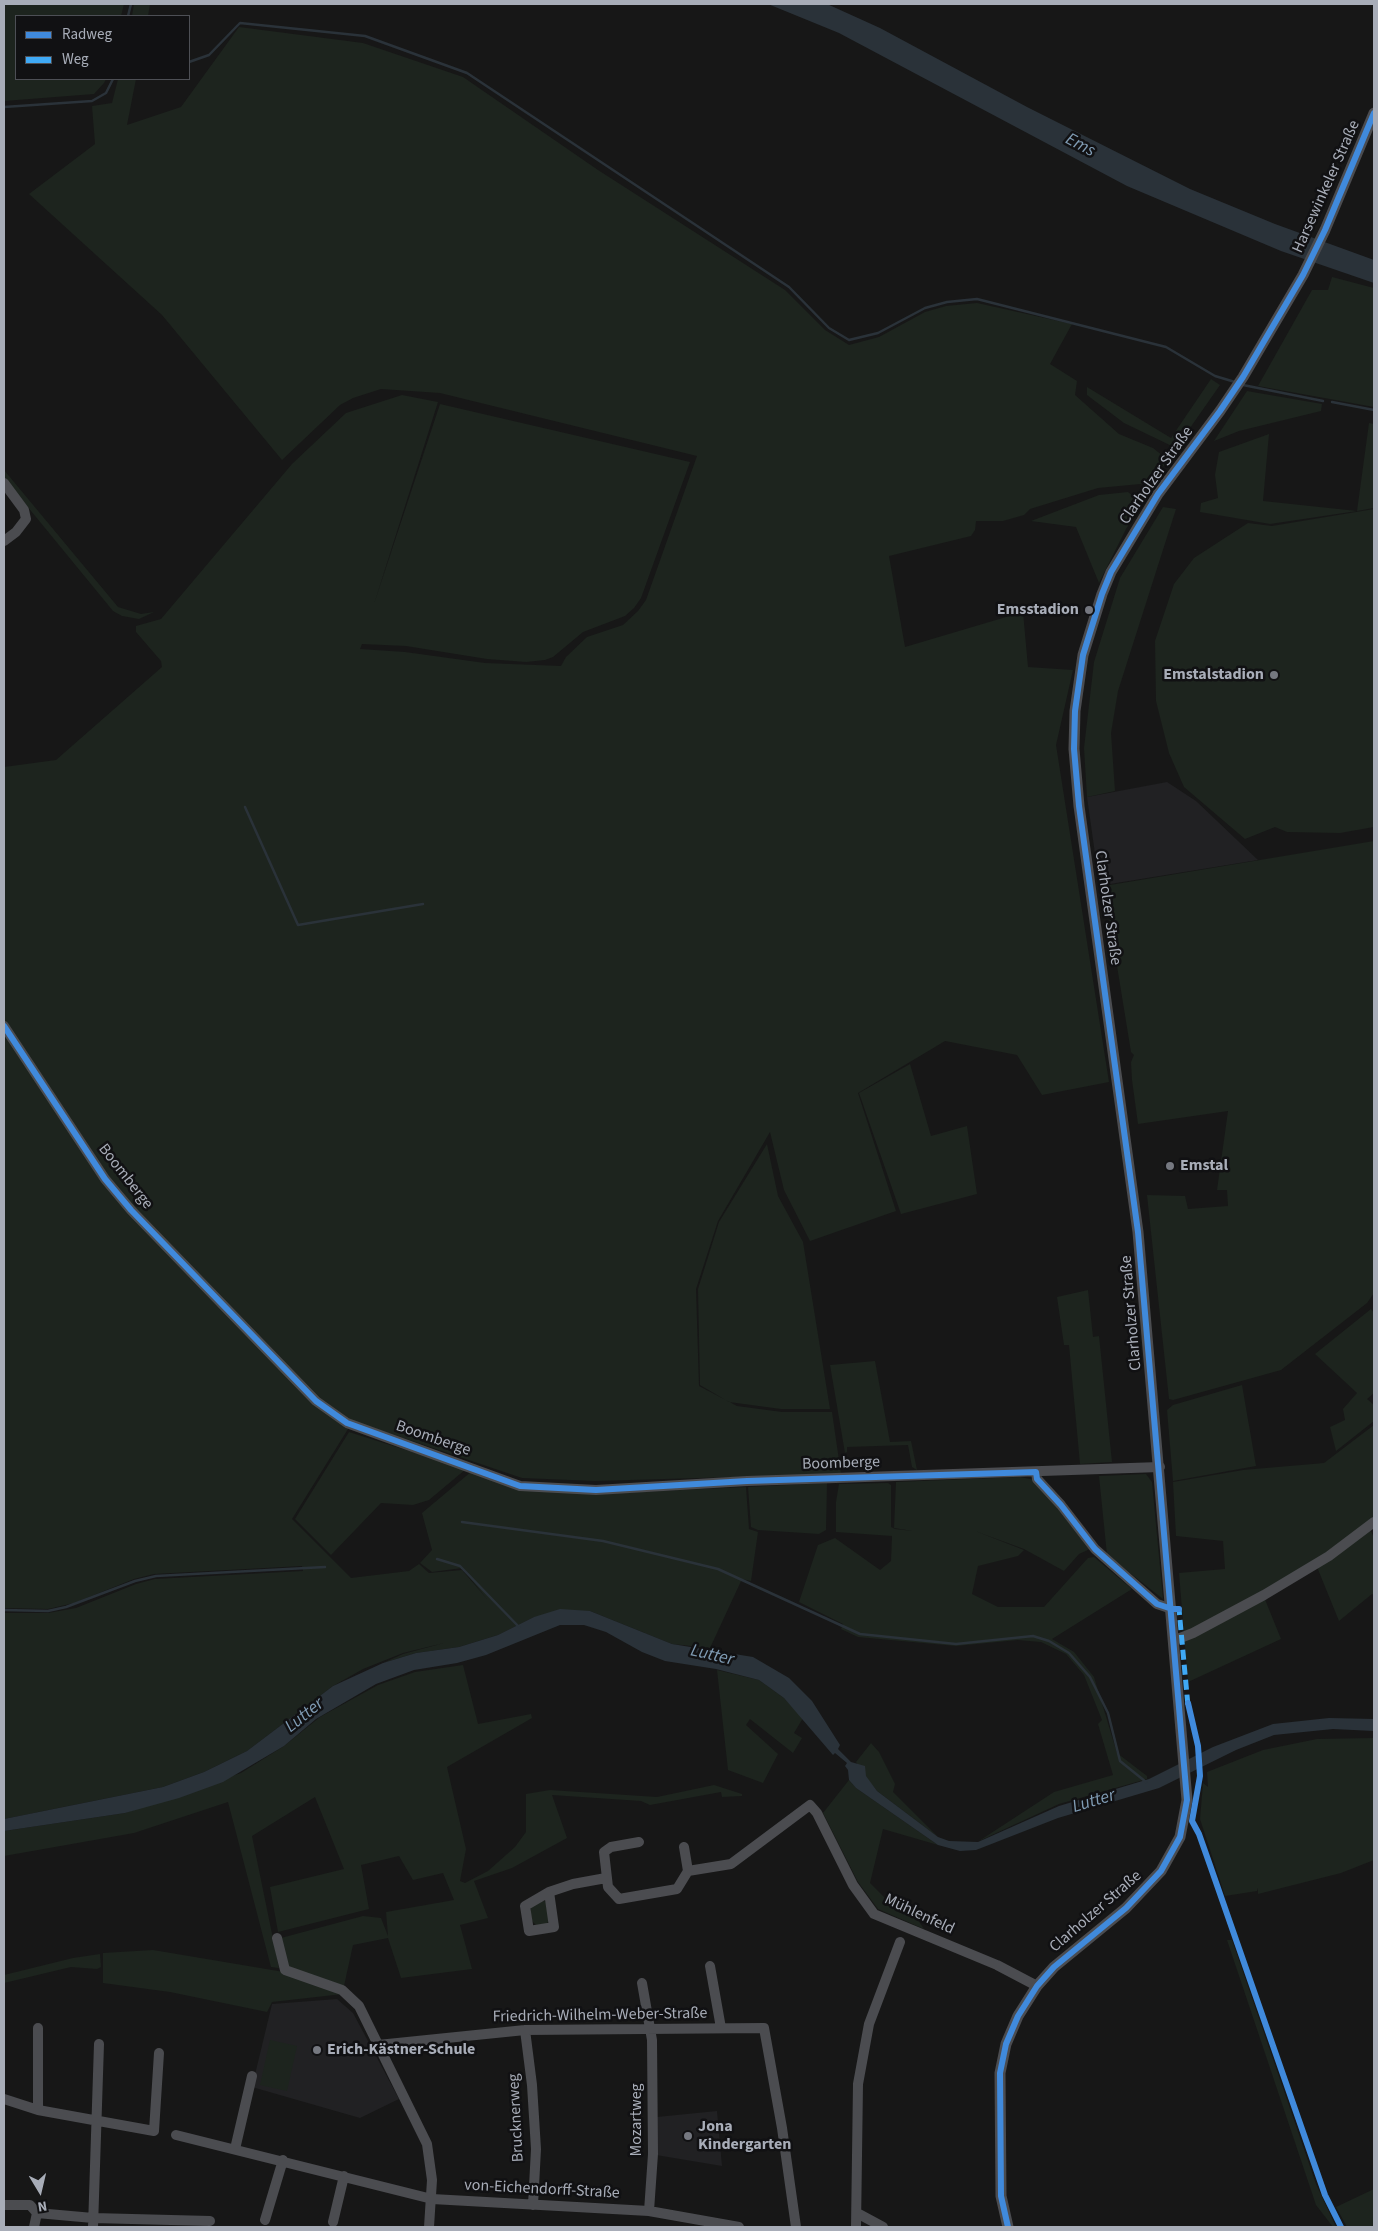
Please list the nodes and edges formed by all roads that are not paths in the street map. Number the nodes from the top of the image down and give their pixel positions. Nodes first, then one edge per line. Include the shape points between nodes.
1 (1374, 114) edge
2 (1305, 270) joint
3 (4, 483) edge
4 (4, 542) edge
5 (4, 1026) edge
6 (1160, 1467) junction
7 (1036, 1472) junction
8 (1374, 1522) edge
9 (1172, 1610) junction
10 (1175, 1640) junction
11 (640, 1842) dead end
12 (684, 1847) dead end
13 (688, 1871) junction
14 (606, 1878) junction
15 (548, 1892) dead end
16 (277, 1938) dead end
17 (900, 1942) dead end
18 (710, 1966) dead end
19 (642, 1983) dead end
20 (1037, 1986) junction
21 (38, 2028) dead end
22 (721, 2028) junction
23 (650, 2029) junction
24 (524, 2030) junction
25 (99, 2044) dead end
26 (378, 2045) junction
27 (159, 2053) dead end
28 (252, 2076) dead end
29 (4, 2099) edge
30 (38, 2110) junction
31 (97, 2121) junction
32 (176, 2135) dead end
33 (235, 2149) junction
34 (283, 2160) junction
35 (344, 2176) junction
36 (432, 2199) junction
37 (4, 2205) edge
38 (533, 2205) junction
39 (649, 2211) junction
40 (37, 2213) junction
41 (857, 2213) junction
42 (265, 2220) dead end
43 (210, 2221) dead end
44 (333, 2222) dead end
45 (93, 2223) edge
46 (34, 2227) edge
47 (429, 2227) edge
48 (739, 2227) edge
49 (796, 2227) edge
50 (856, 2227) edge
51 (883, 2227) edge
52 (1008, 2227) edge

1 - 2 street, Harsewinkeler Straße via 1326,230
2 - 6 street, Clarholzer Straße via 1243,377 1158,494 1111,572 1083,655 1075,712 1078,806 1138,1232
3 - 4 street via 24,510 26,519
5 - 7 street, Boomberge via 105,1179 131,1210 316,1401 347,1423 520,1486 596,1490 747,1481
6 - 7 street, Boomberge
6 - 9 street, Clarholzer Straße
7 - 9 street via 1037,1479 1095,1549 1157,1604
8 - 10 street via 1329,1556 1264,1595
9 - 10 street, Clarholzer Straße
10 - 20 street, Clarholzer Straße via 1187,1800 1173,1852 1161,1871 1126,1908 1072,1952
11 - 14 street via 606,1849 603,1858
12 - 13 street
13 - 14 street via 677,1889 619,1899 608,1887
13 - 20 street, Mühlenfeld via 731,1864 810,1805 853,1885 874,1914
14 - 15 street
16 - 26 street via 285,1970 342,1990 359,2006
17 - 41 street, Mühlenfeld via 869,2024 858,2084
18 - 22 street
19 - 23 street, Mozartweg
20 - 52 street, Clarholzer Straße via 1018,2016 1006,2044 1000,2073 1001,2196
21 - 30 street
22 - 23 street, Friedrich-Wilhelm-Weber-Straße
22 - 49 street, Friedrich-Wilhelm-Weber-Straße via 764,2028
23 - 24 street, Friedrich-Wilhelm-Weber-Straße
23 - 39 street, Mozartweg via 653,2154
24 - 26 street, Friedrich-Wilhelm-Weber-Straße
24 - 38 street, Brucknerweg via 535,2140
25 - 31 street
26 - 36 street via 427,2144
27 - 31 street via 154,2130
28 - 33 street
29 - 30 street
30 - 31 street
31 - 45 street
32 - 33 street, von-Eichendorff-Straße
33 - 34 street, von-Eichendorff-Straße
34 - 35 street, von-Eichendorff-Straße
34 - 42 street
35 - 36 street, von-Eichendorff-Straße
35 - 44 street
36 - 38 street, von-Eichendorff-Straße
36 - 47 street
37 - 40 street via 30,2205
38 - 39 street, von-Eichendorff-Straße
39 - 48 street, von-Eichendorff-Straße
40 - 45 street
40 - 46 street
41 - 50 street, Mühlenfeld
41 - 51 street
43 - 45 street

